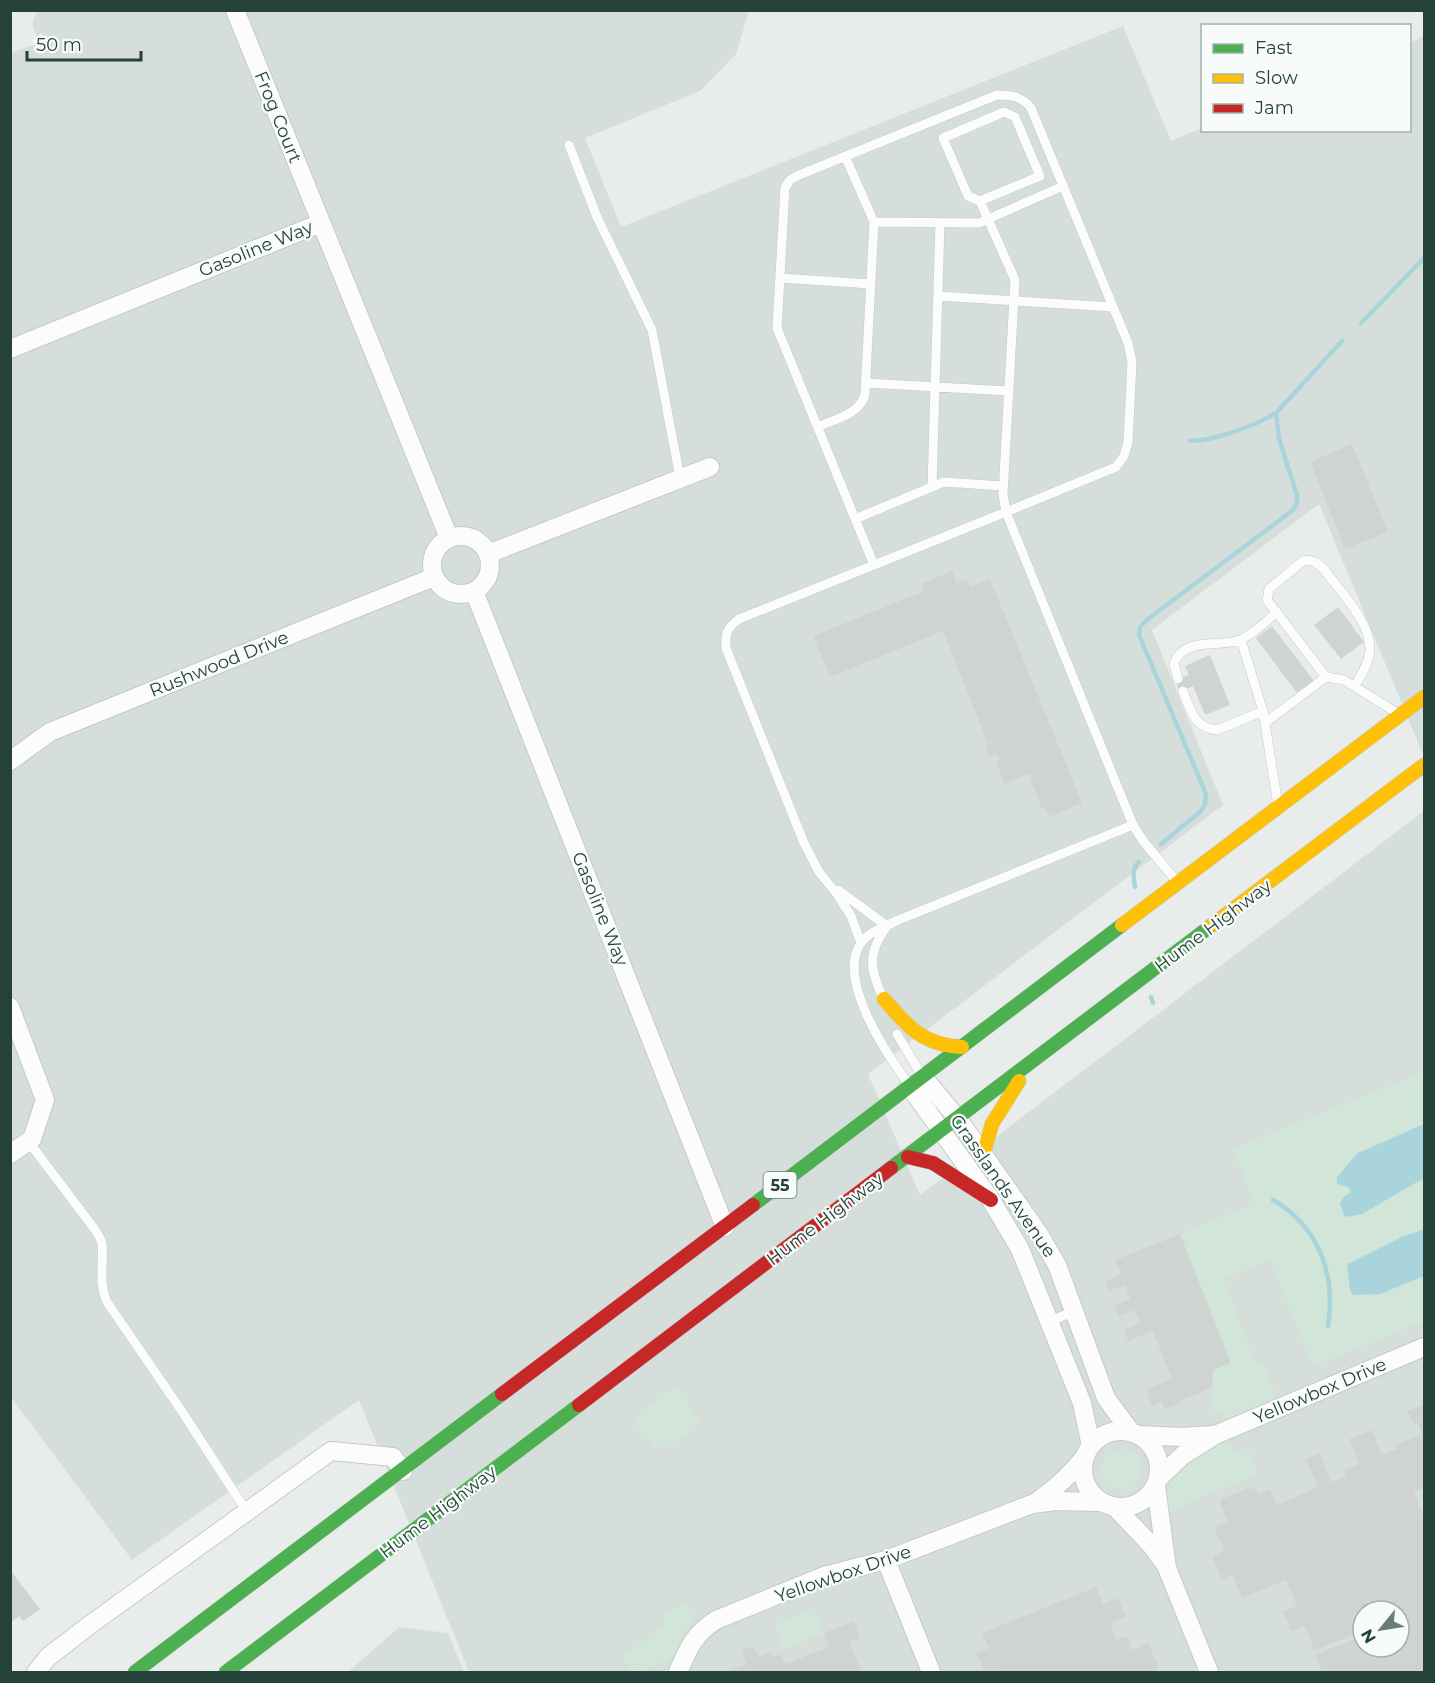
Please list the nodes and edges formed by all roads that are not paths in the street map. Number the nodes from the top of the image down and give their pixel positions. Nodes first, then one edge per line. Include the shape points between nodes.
1 (235, 10) edge
2 (568, 145) dead end
3 (845, 156) junction
4 (1063, 186) junction
5 (980, 201) junction
6 (988, 219) junction
7 (873, 222) junction
8 (940, 223) junction
9 (321, 224) junction
10 (780, 278) junction
11 (871, 284) junction
12 (938, 296) junction
13 (1014, 301) junction
14 (1113, 307) junction
15 (10, 349) edge
16 (866, 383) junction
17 (935, 387) junction
18 (1008, 391) junction
19 (818, 427) junction
20 (710, 467) dead end
21 (680, 478) junction
22 (1003, 486) junction
23 (932, 487) junction
24 (1006, 512) junction
25 (855, 519) junction
26 (449, 538) junction
27 (488, 554) junction
28 (874, 565) junction
29 (434, 577) junction
30 (474, 591) junction
31 (1277, 612) junction
32 (1241, 640) junction
33 (1326, 677) junction
34 (1178, 679) dead end
35 (1355, 686) junction
36 (1183, 691) dead end
37 (1425, 697) edge
38 (1263, 711) junction
39 (1401, 715) junction
40 (1265, 723) junction
41 (10, 761) edge
42 (1425, 765) edge
43 (1279, 808) junction
44 (1134, 825) junction
45 (826, 882) junction
46 (1178, 884) junction
47 (887, 926) junction
48 (861, 943) junction
49 (884, 999) junction
50 (10, 1007) edge
51 (962, 1047) junction
52 (1027, 1067) junction
53 (916, 1082) junction
54 (958, 1119) junction
55 (943, 1130) junction
56 (28, 1141) junction
57 (10, 1154) edge
58 (983, 1155) junction
59 (908, 1156) junction
60 (991, 1200) junction
61 (725, 1227) junction
62 (1075, 1311) junction
63 (1050, 1321) junction
64 (1425, 1347) edge
65 (1135, 1434) junction
66 (1215, 1435) junction
67 (1089, 1450) junction
68 (403, 1471) junction
69 (1157, 1482) junction
70 (1032, 1504) junction
71 (1108, 1504) junction
72 (247, 1512) junction
73 (886, 1560) junction
74 (1167, 1568) junction
75 (36, 1672) edge
76 (135, 1672) edge
77 (226, 1672) edge
78 (678, 1672) edge
79 (931, 1672) edge
80 (1209, 1672) edge

1 - 9 street, Frog Court
2 - 21 lane via 597,217 652,330
3 - 4 lane via 997,95 1013,95 1031,108
3 - 7 lane
3 - 10 lane via 799,175 785,188
4 - 6 lane
4 - 14 lane
5 - 5 lane via 968,196 943,138 1004,112 1010,113 1040,176
5 - 6 lane
6 - 8 lane via 979,223
6 - 13 lane via 1015,280
7 - 8 lane
7 - 11 lane
8 - 12 lane
9 - 15 street, Gasoline Way
9 - 26 street, Gasoline Way
10 - 11 lane
10 - 19 lane via 777,328
11 - 16 lane
12 - 13 lane
12 - 17 lane
13 - 14 lane
13 - 18 lane
14 - 24 lane via 1132,362 1124,456 1116,467
16 - 17 lane
16 - 19 lane via 864,403
17 - 18 lane
17 - 23 lane
18 - 22 lane
19 - 25 lane
20 - 21 street
21 - 27 street
22 - 23 lane via 944,482
22 - 24 lane
23 - 25 lane
24 - 28 lane
24 - 44 lane
25 - 28 lane
26 - 27 street via 476,540
26 - 29 street via 435,550
27 - 30 street via 486,579
28 - 45 lane via 739,619 725,634 726,648 800,832
29 - 30 street via 447,591
29 - 41 street, Rushwood Drive via 50,732
30 - 61 street, Gasoline Way
31 - 32 lane
31 - 33 lane
31 - 35 lane via 1268,600 1269,589 1303,561 1315,562 1323,568 1363,622 1368,635 1367,664
32 - 34 lane via 1206,643 1181,652 1174,664
32 - 38 lane
33 - 35 lane
33 - 40 lane
35 - 39 lane
36 - 38 lane via 1198,723 1210,730
37 - 39 highway, 55
38 - 40 lane
39 - 43 highway, 55
40 - 43 lane
42 - 52 highway, Hume Highway
43 - 46 highway, 55
44 - 46 lane
44 - 47 lane
45 - 47 lane
45 - 48 lane via 851,916
46 - 51 highway, 55
47 - 48 lane
47 - 49 lane via 878,938 872,959 875,980
48 - 53 lane via 854,960 860,996 878,1038
49 - 51 highway via 928,1041
49 - 53 lane
50 - 56 street via 45,1100
51 - 53 highway, 55
52 - 54 highway, Hume Highway
52 - 58 highway via 992,1124
53 - 54 street, Grasslands Avenue
53 - 55 street, Grasslands Avenue
53 - 61 highway, 55
54 - 55 highway, Hume Highway
54 - 58 street, Grasslands Avenue
55 - 59 highway, Hume Highway
55 - 60 street, Grasslands Avenue
56 - 57 street
56 - 72 lane via 102,1242 101,1280 107,1302
58 - 62 street, Grasslands Avenue via 1039,1234 1057,1265
59 - 60 highway via 933,1163
59 - 77 highway, Hume Highway
60 - 63 street, Grasslands Avenue via 1020,1249
61 - 68 highway, 55
62 - 63 lane
62 - 65 street, Grasslands Avenue via 1106,1398
63 - 67 street, Grasslands Avenue via 1082,1403
64 - 66 street, Yellowbox Drive
65 - 66 street
65 - 67 street via 1109,1433
65 - 69 street via 1149,1443 1156,1454 1160,1466
66 - 69 street via 1183,1455
67 - 70 street via 1069,1476
67 - 71 street via 1084,1475 1087,1485 1093,1495
68 - 72 street via 393,1457 331,1451
68 - 76 highway, 55
69 - 71 street via 1149,1496 1139,1503 1127,1507
69 - 74 street
70 - 71 street
70 - 73 street, Yellowbox Drive
71 - 74 street via 1151,1545
72 - 75 street via 82,1630
73 - 78 street, Yellowbox Drive via 824,1576 716,1620 691,1643
73 - 79 street
74 - 80 street

